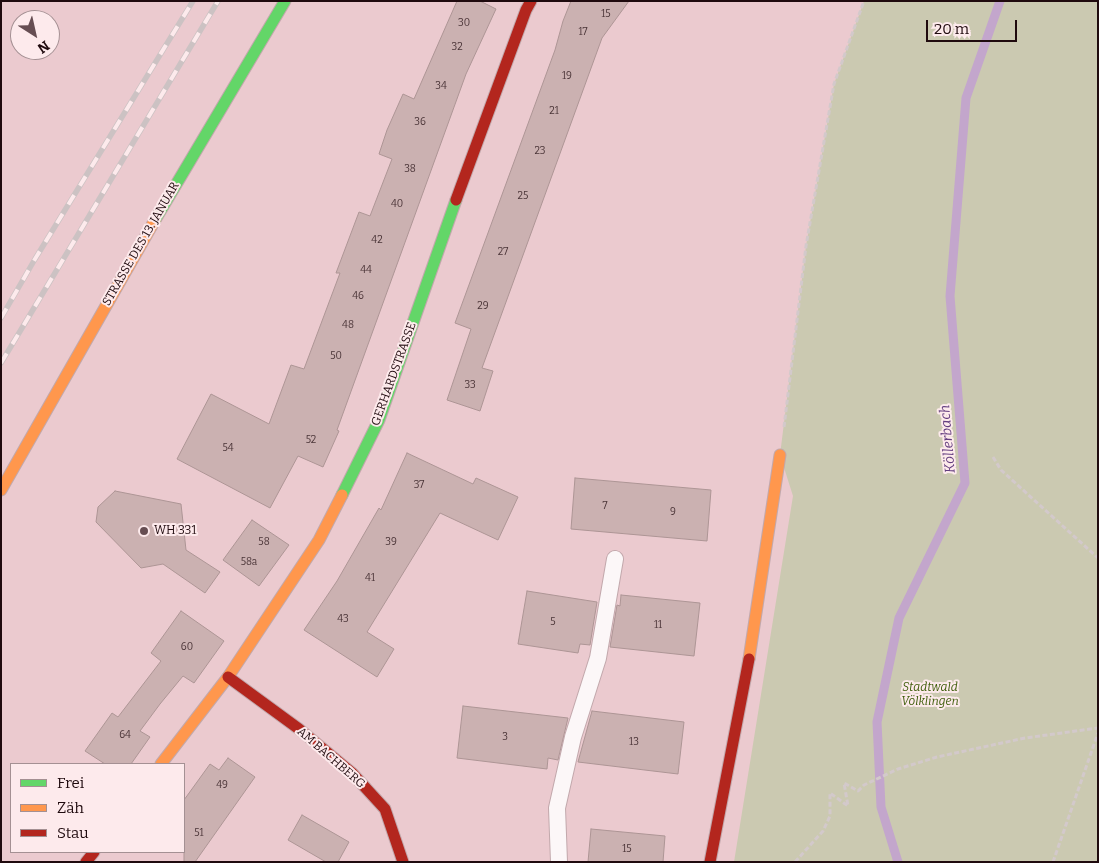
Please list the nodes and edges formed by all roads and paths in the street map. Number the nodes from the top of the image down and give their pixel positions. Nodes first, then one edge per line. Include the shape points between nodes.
1 (285, 1) edge
2 (531, 1) edge
3 (864, 1) edge
4 (780, 456) joint
5 (993, 457) dead end
6 (1, 490) edge
7 (1098, 558) edge
8 (615, 559) dead end
9 (228, 677) junction
10 (1098, 728) edge
11 (1098, 733) edge
12 (162, 763) edge
13 (403, 862) edge
14 (559, 862) edge
15 (710, 862) edge
16 (795, 862) edge
17 (1053, 862) edge

1 - 6 street, STRASSE DES 13. JANUAR
2 - 9 street, GERHARDSTRASSE via 459,191 379,420 319,540
3 - 4 path via 834,84 806,246
4 - 15 street via 750,652
5 - 7 path via 1001,470
8 - 14 lane via 598,658 573,738 557,808
9 - 12 street, GERHARDSTRASSE
9 - 13 street, AM BACHBERG via 352,773 385,809
10 - 16 path via 937,756 898,769 864,784 858,790 844,783 848,806 830,793 830,816 823,831
11 - 17 path

